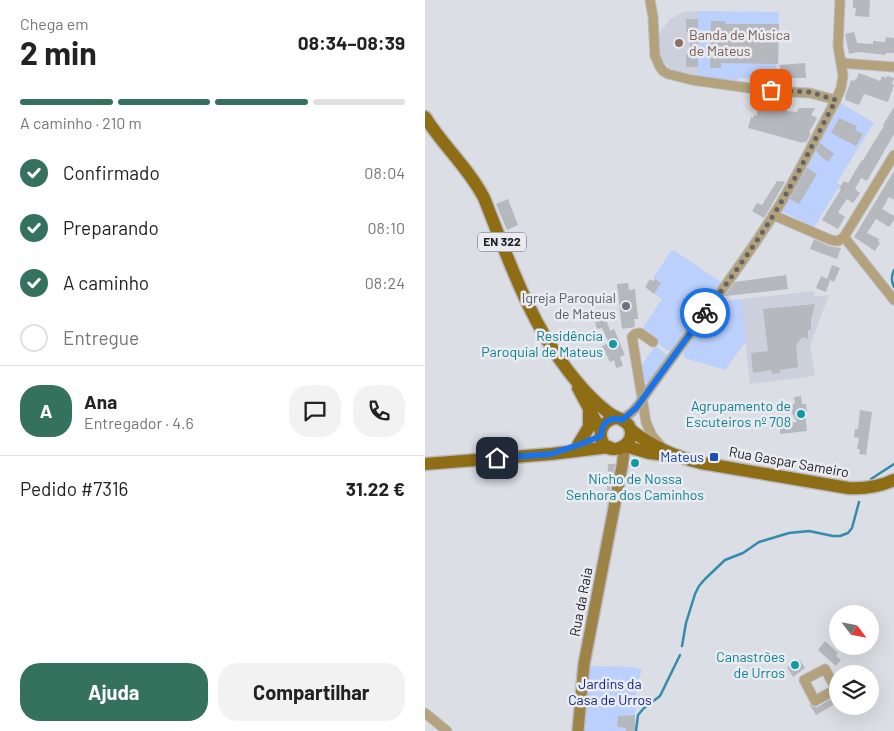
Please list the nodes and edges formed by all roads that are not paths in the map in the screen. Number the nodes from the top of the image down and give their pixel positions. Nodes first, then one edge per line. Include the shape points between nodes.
1 (651, 0) edge
2 (840, 0) edge
3 (841, 63) junction
4 (894, 67) edge
5 (836, 100) junction
6 (425, 117) edge
7 (894, 155) edge
8 (773, 215) junction
9 (844, 237) junction
10 (894, 300) edge
11 (653, 342) dead end
12 (570, 372) junction
13 (643, 399) junction
14 (589, 408) junction
15 (625, 423) junction
16 (601, 433) junction
17 (578, 445) junction
18 (617, 447) junction
19 (649, 453) junction
20 (551, 454) junction
21 (678, 457) junction
22 (425, 464) edge
23 (622, 467) junction
24 (619, 480) junction
25 (894, 480) edge
26 (425, 713) edge
27 (447, 731) edge
28 (578, 731) edge

1 - 5 street via 655,56 668,74 745,87 810,92
2 - 3 street via 837,38
3 - 4 street
3 - 5 street via 843,82
5 - 8 street
6 - 12 main road, EN 322 via 477,185 527,303
7 - 9 street
8 - 9 street via 831,240 838,242
8 - 13 street
9 - 10 street
11 - 13 street via 640,333 632,337
12 - 14 main road, EN 322
12 - 15 main road, EN 322 via 604,408
13 - 15 street
13 - 21 street via 646,422 652,436
14 - 16 main road, EN 322
14 - 17 main road via 589,427
15 - 16 main road via 609,420
15 - 18 main road via 630,439
15 - 21 main road via 646,441
16 - 17 main road
16 - 18 main road, EN 322 via 602,440
17 - 20 main road
18 - 19 main road
18 - 20 main road
18 - 23 main road, Rua da Raia via 624,458
18 - 24 main road
19 - 21 main road
19 - 23 main road via 634,457
20 - 22 main road
21 - 25 main road, Rua Gaspar Sameiro via 848,488 875,487
23 - 24 main road, Rua da Raia
24 - 28 main road, Rua da Raia via 584,664
26 - 27 street

